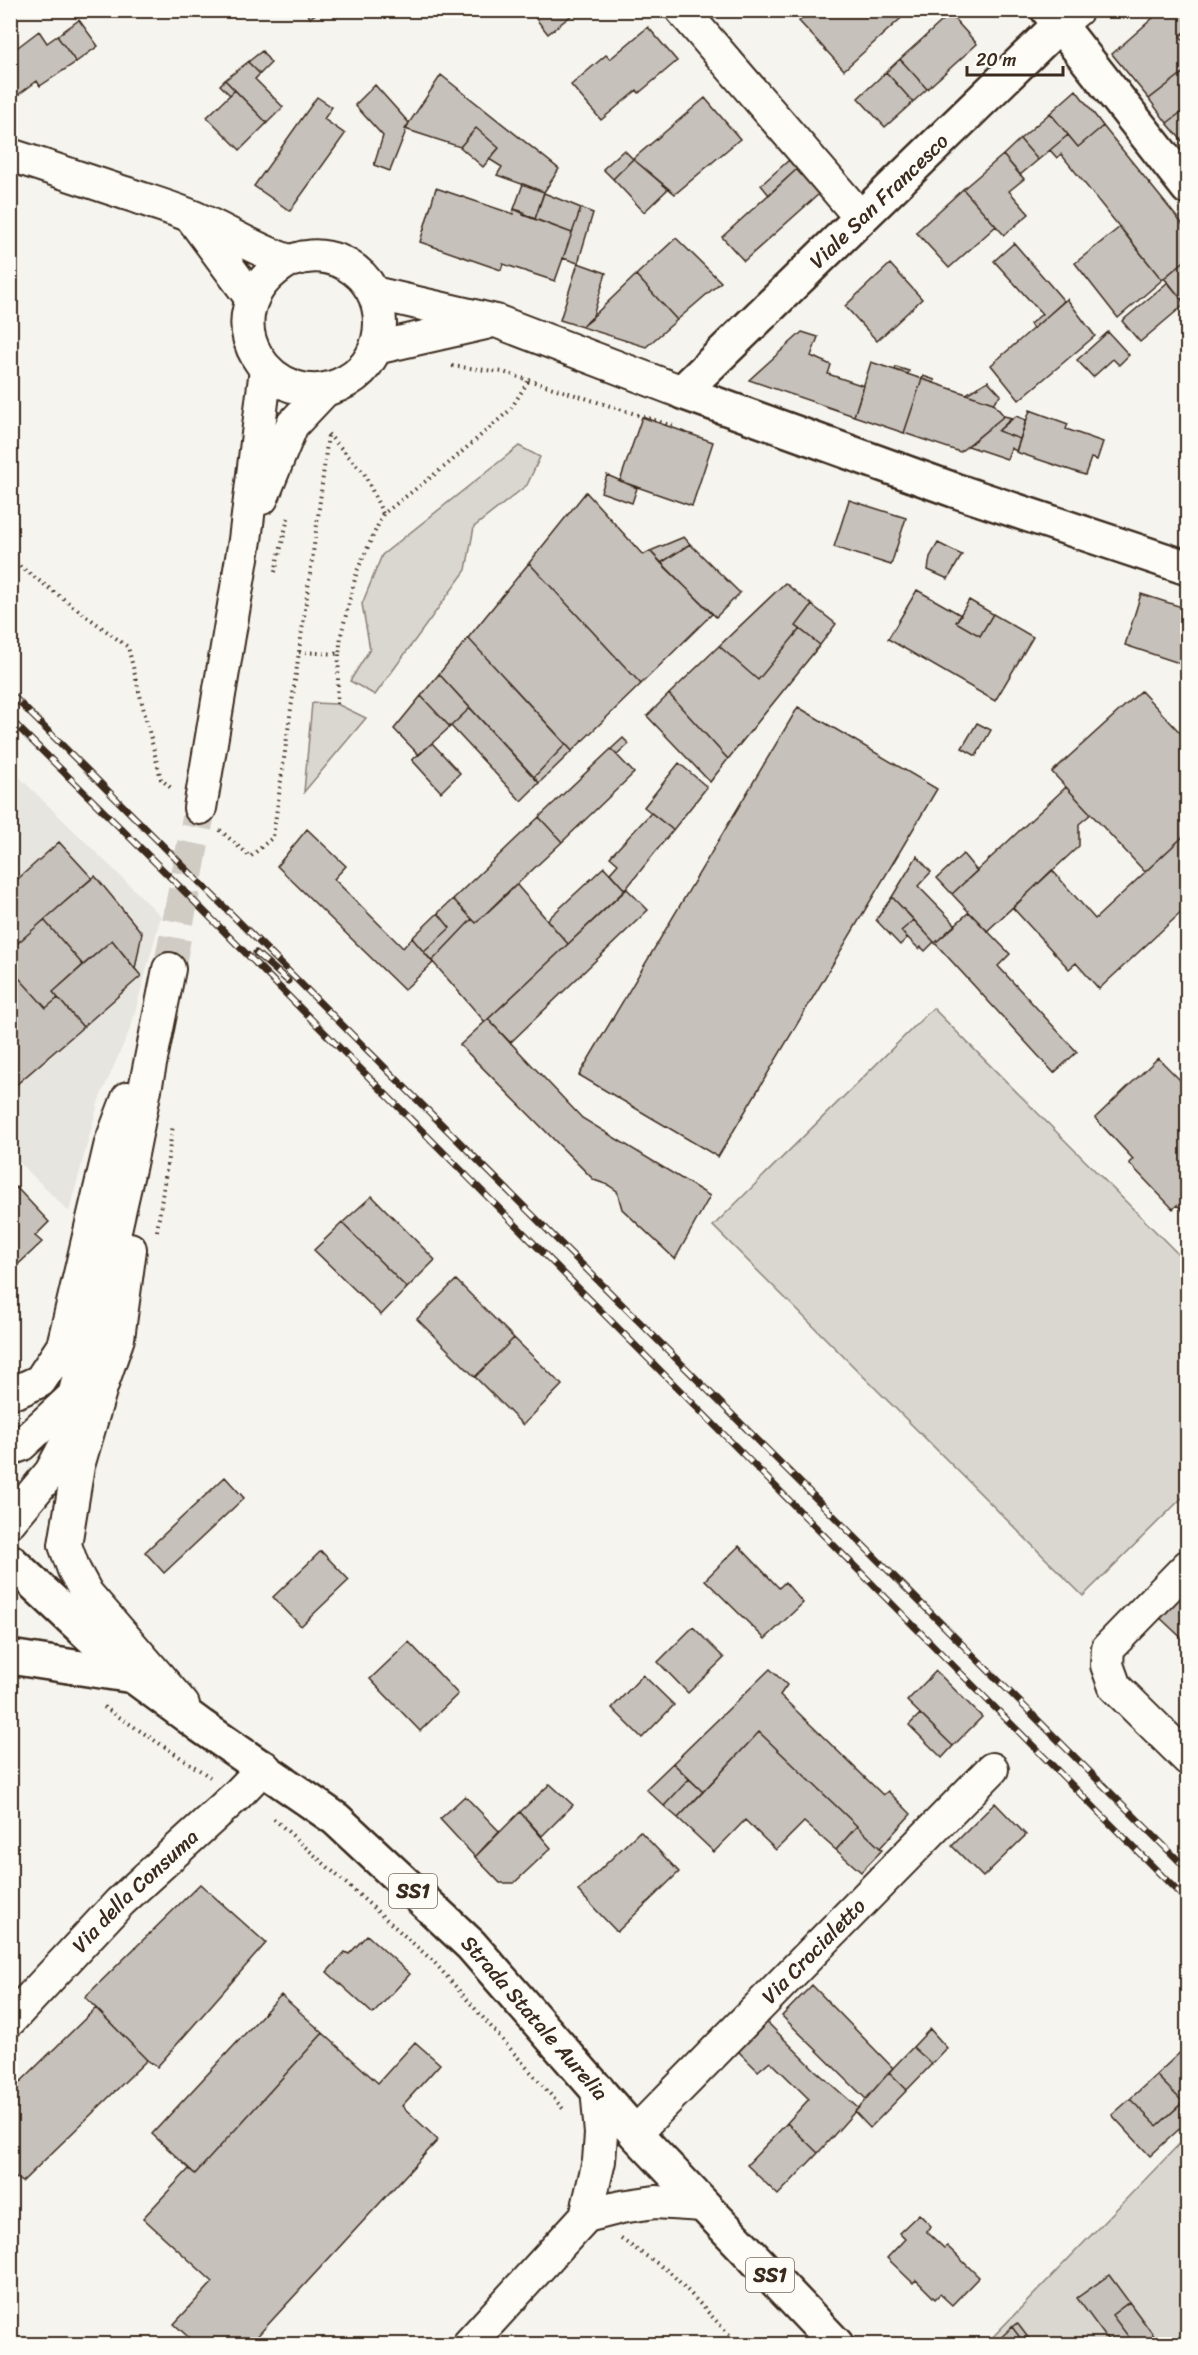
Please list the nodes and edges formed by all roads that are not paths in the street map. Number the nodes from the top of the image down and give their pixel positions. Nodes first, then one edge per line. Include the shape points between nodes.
1 (682, 10) edge
2 (1061, 15) edge
3 (10, 155) edge
4 (1188, 189) edge
5 (190, 215) junction
6 (861, 218) junction
7 (288, 261) junction
8 (374, 293) junction
9 (252, 299) junction
10 (496, 321) junction
11 (376, 348) junction
12 (266, 369) junction
13 (326, 389) junction
14 (682, 392) junction
15 (245, 540) junction
16 (1188, 568) edge
17 (200, 808) tunnel mouth
18 (169, 969) tunnel mouth
19 (159, 1015) junction
20 (130, 1164) junction
21 (102, 1384) junction
22 (10, 1392) edge
23 (10, 1449) edge
24 (10, 1521) edge
25 (10, 1561) edge
26 (1188, 1566) edge
27 (10, 1657) edge
28 (133, 1676) junction
29 (201, 1726) junction
30 (1188, 1759) edge
31 (264, 1767) junction
32 (992, 1769) dead end
33 (10, 2020) edge
34 (597, 2088) junction
35 (635, 2133) junction
36 (703, 2205) junction
37 (586, 2216) junction
38 (469, 2344) edge
39 (836, 2344) edge

1 - 6 street
2 - 4 main road
2 - 6 main road, Viale San Francesco
3 - 5 street
5 - 7 street
5 - 9 street
6 - 14 main road, Viale San Francesco
7 - 8 street via 308,256 346,264
7 - 9 street via 260,283
8 - 10 street
8 - 11 street via 381,320
9 - 12 street via 247,317 248,336 254,354
10 - 11 street
10 - 14 street
11 - 13 street via 364,367 347,381
12 - 13 street via 293,386
12 - 15 street
13 - 15 street via 291,425
14 - 16 main road via 954,490
15 - 17 street
18 - 19 street
19 - 20 street
19 - 22 street via 111,1143 63,1346 40,1381
20 - 21 street via 130,1249 118,1338
20 - 23 street via 74,1396 21,1445
21 - 24 street via 51,1472
21 - 29 street, Strada Statale Aurelia via 78,1466 65,1545 87,1594
25 - 28 main road, Strada Statale Aurelia / SS1
26 - 30 street via 1108,1648 1107,1665 1115,1687
27 - 28 main road, Strada Statale Aurelia
28 - 29 main road, Strada Statale Aurelia / SS1
29 - 31 main road, Strada Statale Aurelia / SS1
31 - 33 street, Via della Consuma via 120,1902
31 - 34 main road, Strada Statale Aurelia / SS1 via 336,1819 471,1945
32 - 35 street, Via Crocialetto
34 - 35 main road, Strada Statale Aurelia / SS1
34 - 37 street via 602,2134
35 - 36 main road, Strada Statale Aurelia / SS1
36 - 37 street via 654,2202
36 - 39 main road, Strada Statale Aurelia / SS1
37 - 38 street

